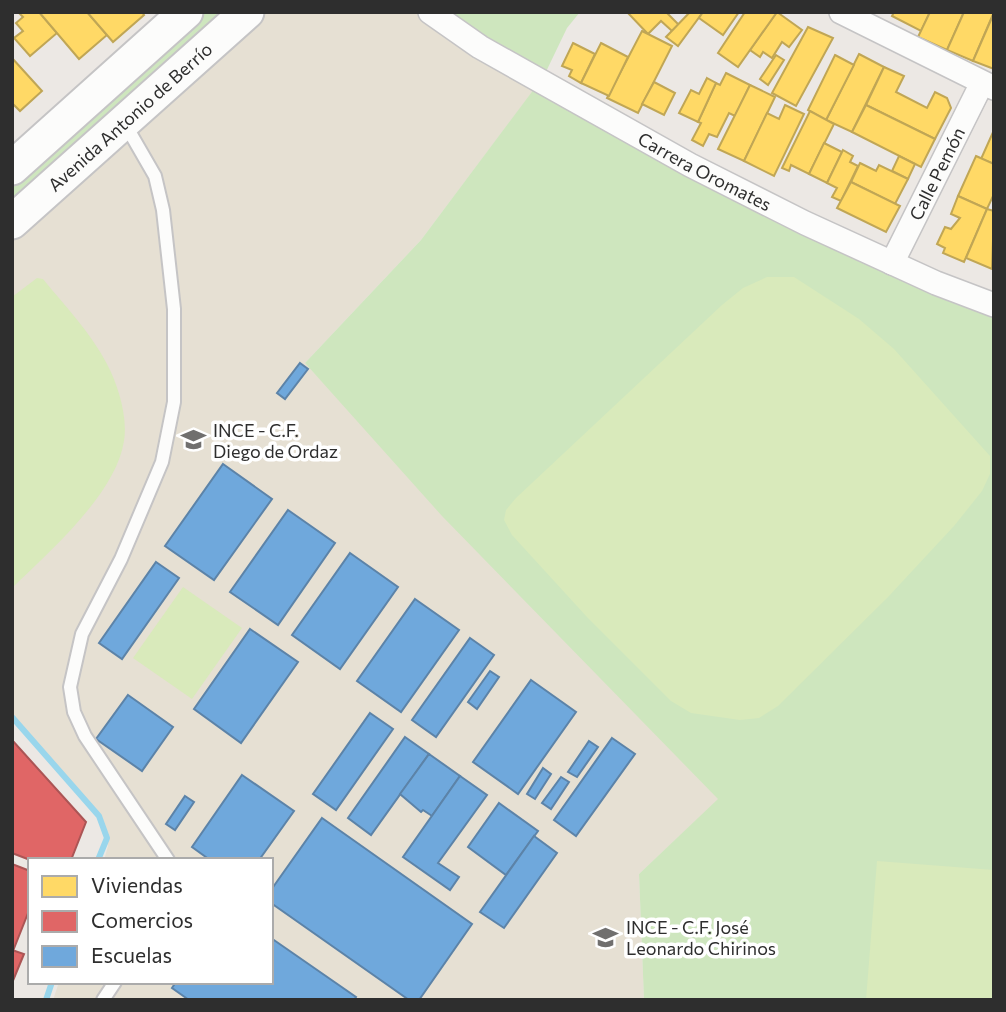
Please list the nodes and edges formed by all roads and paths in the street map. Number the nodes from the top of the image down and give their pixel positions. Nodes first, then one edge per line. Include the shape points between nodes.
1 (186, 12) edge
2 (247, 12) edge
3 (430, 12) edge
4 (841, 12) edge
5 (988, 86) edge
6 (124, 122) junction
7 (12, 168) edge
8 (12, 222) edge
9 (892, 263) junction
10 (994, 305) edge
11 (167, 858) edge
12 (114, 984) edge
13 (103, 1000) edge

1 - 7 street
2 - 6 street, Avenida Antonio de Berrío
3 - 9 street, Carrera Oromates via 480,47 690,165
4 - 5 street
5 - 9 street, Calle Pemón
6 - 8 street, Avenida Antonio de Berrío
6 - 11 lane via 151,166 163,210 174,309 174,402 162,462 121,559 82,634 70,687 85,736
9 - 10 street, Carrera Oromates
12 - 13 lane

